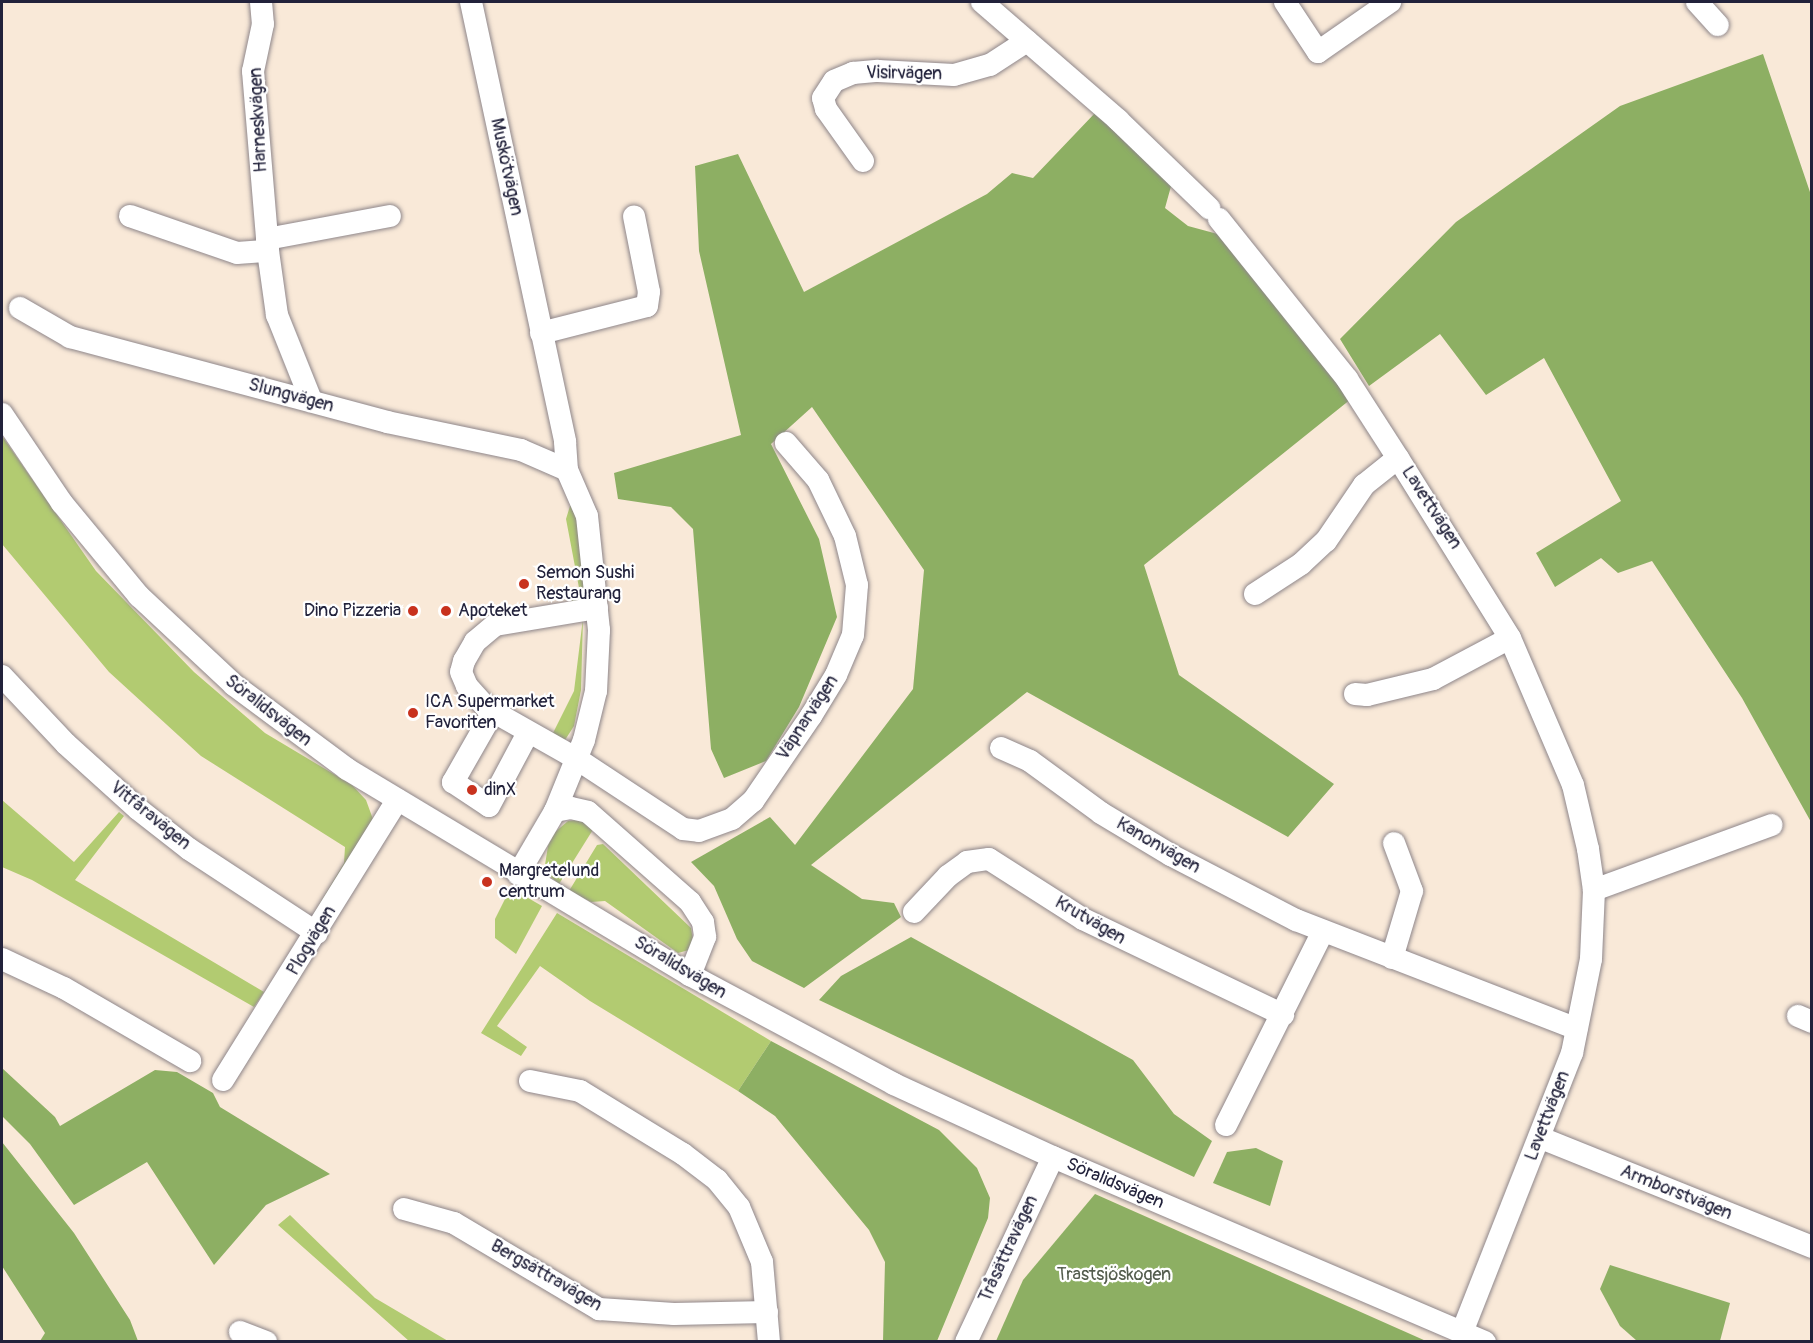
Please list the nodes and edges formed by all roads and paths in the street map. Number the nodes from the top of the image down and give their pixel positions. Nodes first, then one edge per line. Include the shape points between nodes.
1 (261, 2) edge
2 (471, 2) edge
3 (981, 2) edge
4 (1285, 2) edge
5 (1390, 2) edge
6 (1697, 2) edge
7 (1718, 25) dead end
8 (1027, 41) junction
9 (863, 161) dead end
10 (130, 216) dead end
11 (390, 216) dead end
12 (634, 216) dead end
13 (268, 245) junction
14 (20, 308) dead end
15 (541, 333) junction
16 (311, 400) junction
17 (2, 414) edge
18 (786, 444) dead end
19 (1398, 458) junction
20 (567, 470) junction
21 (1255, 594) dead end
22 (597, 608) junction
23 (1510, 638) junction
24 (2, 676) edge
25 (1355, 694) dead end
26 (493, 712) junction
27 (528, 733) junction
28 (1001, 748) dead end
29 (577, 759) junction
30 (397, 800) junction
31 (555, 811) junction
32 (1772, 825) dead end
33 (1394, 843) dead end
34 (518, 874) junction
35 (1594, 890) junction
36 (914, 912) dead end
37 (1323, 931) junction
38 (317, 933) junction
39 (1392, 958) junction
40 (2, 959) edge
41 (690, 975) junction
42 (1282, 1015) junction
43 (1577, 1029) junction
44 (189, 1061) dead end
45 (223, 1080) dead end
46 (530, 1081) dead end
47 (1226, 1125) dead end
48 (1541, 1138) junction
49 (1053, 1156) junction
50 (404, 1209) dead end
51 (1812, 1247) edge
52 (767, 1312) junction
53 (240, 1332) dead end
54 (1462, 1332) junction
55 (266, 1341) edge
56 (769, 1341) edge
57 (966, 1341) edge
58 (1485, 1341) edge

1 - 13 street, Harneskvägen via 263,24 253,71
2 - 15 street, Muskötvägen
3 - 8 street
4 - 5 street via 1318,52
6 - 7 street
8 - 9 street, Visirvägen via 990,65 954,75 878,71 854,73 834,81 823,98 826,109
8 - 19 street via 1118,120 1214,214 1347,379
10 - 13 street via 237,253
11 - 13 street
12 - 15 street via 649,292 647,306
13 - 16 street, Harneskvägen via 277,315
14 - 16 street, Slungvägen via 70,337
15 - 20 street, Muskötvägen via 565,442
16 - 20 street, Slungvägen via 443,436 521,450
17 - 30 street, Söralidsvägen via 62,503 167,625 268,713
18 - 29 street, Väpnarvägen via 818,480 837,516 856,585 853,635 836,675 811,716 741,814 699,831 683,829
19 - 21 street, Lavettvägen via 1364,485 1326,541 1301,564
19 - 23 street, Lavettvägen
20 - 22 street, Muskötvägen via 587,516
22 - 26 street via 507,621 485,632 475,642 461,672 476,698
22 - 29 street, Muskötvägen via 596,691
23 - 25 street via 1433,679 1367,695
23 - 35 street, Lavettvägen via 1573,785
24 - 38 street, Vitfåravägen via 66,744 138,809 189,849
26 - 27 street
26 - 27 street via 453,782 489,806
27 - 29 street
28 - 37 street, Kanonvägen via 1030,761 1101,813 1171,855
29 - 31 street, Muskötvägen
30 - 34 street, Söralidsvägen
30 - 38 street, Plogvägen
31 - 34 street, Muskötvägen
31 - 41 street via 571,808 588,812 690,902 703,922 705,937
32 - 35 street
33 - 39 street via 1412,891
34 - 41 street, Söralidsvägen
35 - 43 street, Lavettvägen via 1591,959
36 - 42 street, Krutvägen via 967,862 989,859 1083,919
37 - 39 street, Kanonvägen
37 - 42 street
38 - 45 street, Plogvägen
39 - 43 street, Kanonvägen
40 - 44 street via 64,988
41 - 49 street, Söralidsvägen via 894,1084
42 - 47 street
43 - 48 street, Lavettvägen
46 - 52 street via 580,1091 683,1154 717,1180 739,1207 755,1242 766,1278
48 - 51 street, Armborstvägen
48 - 54 street, Lavettvägen
49 - 54 street, Söralidsvägen
49 - 57 street, Tråsättravägen
50 - 52 street, Bergsättravägen via 454,1223 599,1309 674,1314
52 - 56 street
53 - 55 street
54 - 58 street, Söralidsvägen

